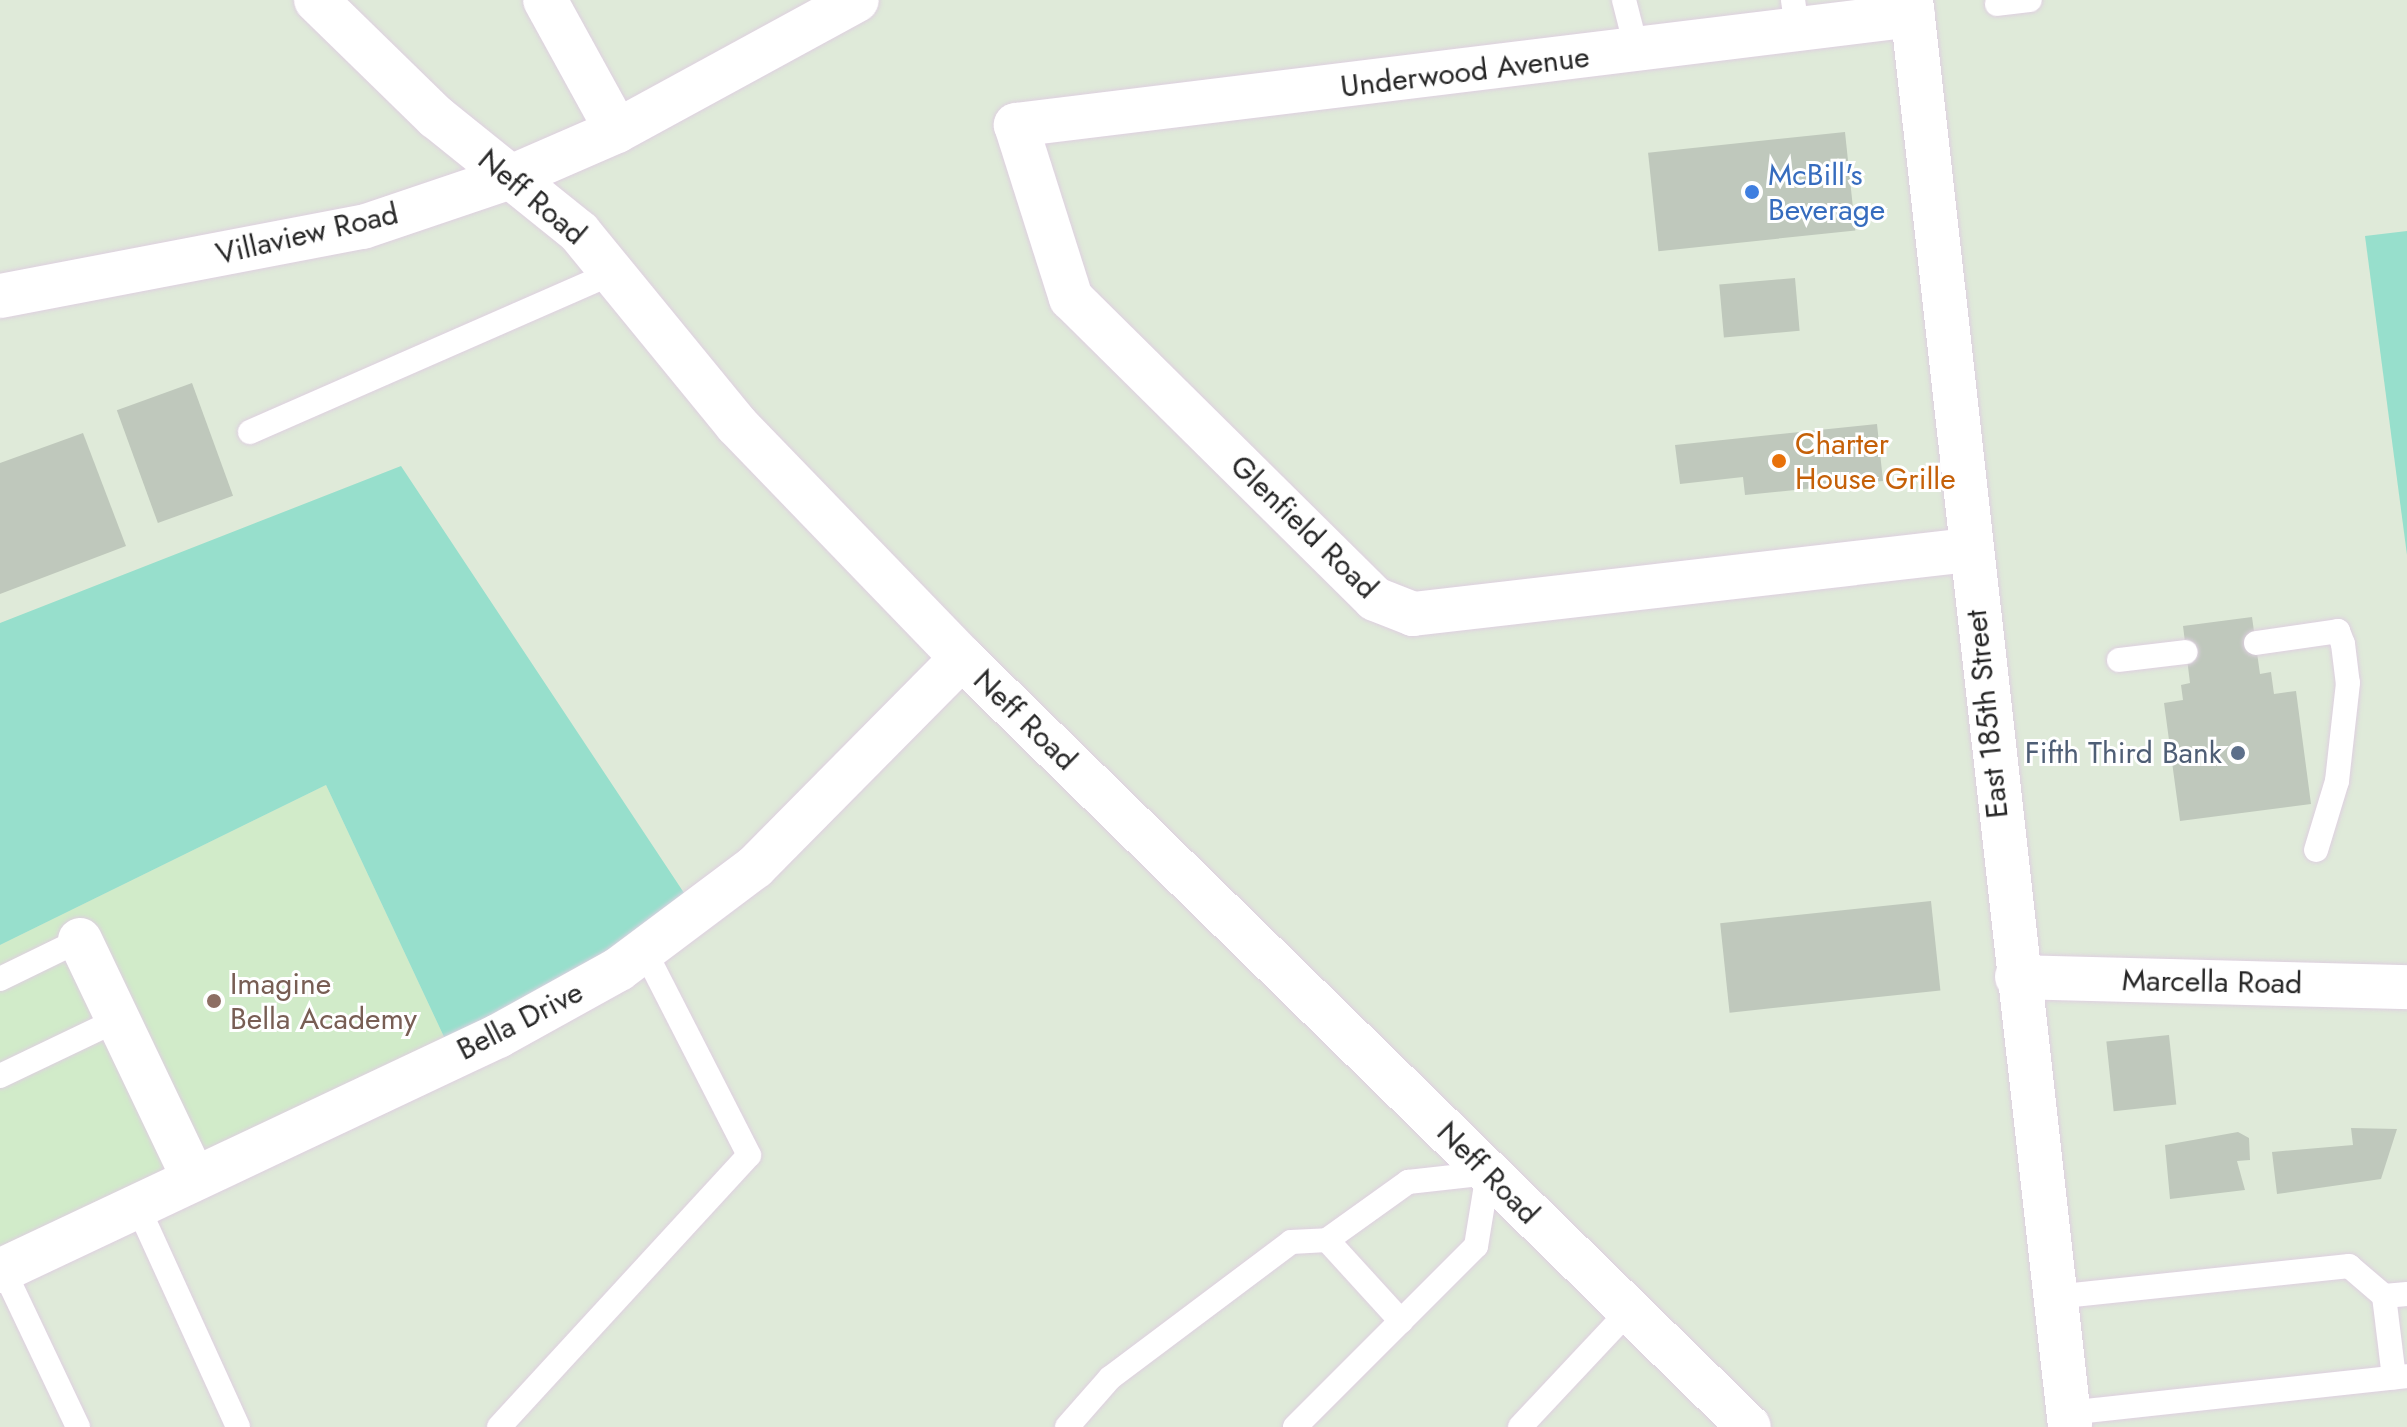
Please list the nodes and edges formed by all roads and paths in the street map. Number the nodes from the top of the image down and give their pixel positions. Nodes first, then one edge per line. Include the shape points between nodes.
1 (316, 0) edge
2 (545, 0) edge
3 (857, 0) edge
4 (1624, 0) edge
5 (2030, 0) edge
6 (1997, 4) dead end
7 (1912, 7) edge
8 (1795, 15) edge
9 (1637, 51) junction
10 (1016, 125) joint
11 (617, 131) junction
12 (511, 177) junction
13 (612, 273) junction
14 (0, 296) edge
15 (250, 432) dead end
16 (1969, 550) junction
17 (2256, 643) dead end
18 (2186, 652) dead end
19 (962, 658) junction
20 (2119, 660) dead end
21 (2316, 850) dead end
22 (80, 940) joint
23 (644, 950) junction
24 (2017, 977) junction
25 (0, 979) edge
26 (2407, 987) edge
27 (117, 1020) junction
28 (0, 1076) edge
29 (1488, 1173) junction
30 (192, 1175) junction
31 (136, 1203) junction
32 (1327, 1240) junction
33 (1, 1270) edge
34 (2396, 1295) edge
35 (2054, 1297) junction
36 (1628, 1312) junction
37 (1401, 1321) junction
38 (2401, 1377) edge
39 (2069, 1420) edge
40 (78, 1427) edge
41 (238, 1427) edge
42 (499, 1427) edge
43 (1067, 1427) edge
44 (1295, 1427) edge
45 (1520, 1427) edge
46 (1749, 1427) edge

1 - 12 street, Neff Road via 436,117
2 - 11 street
3 - 11 street, Villaview Road
4 - 9 lane
5 - 6 lane
7 - 8 street, Underwood Avenue
7 - 16 street, East 185th Street
8 - 9 street, Underwood Avenue
9 - 10 street, Underwood Avenue
10 - 16 street, Glenfield Road via 1071,298 1375,599 1413,614
11 - 12 street, Villaview Road
12 - 13 street, Neff Road via 579,232
12 - 14 street, Villaview Road via 363,227
13 - 15 lane
13 - 19 street, Neff Road via 737,425
16 - 24 street, East 185th Street
17 - 21 lane via 2338,631 2343,644 2348,683 2337,781
18 - 20 lane
19 - 23 street, Bella Drive via 755,867
19 - 29 street, Neff Road
22 - 25 lane
22 - 27 street
23 - 30 street, Bella Drive via 498,1036
23 - 42 lane via 749,1155
24 - 26 street, Marcella Road
24 - 35 street, East 185th Street
27 - 28 lane
27 - 30 street
29 - 32 lane via 1408,1182
29 - 36 street, Neff Road
29 - 37 lane via 1476,1246
30 - 31 street, Bella Drive
31 - 33 street, Bella Drive
31 - 41 lane
32 - 37 lane
32 - 43 lane via 1291,1242 1110,1378
33 - 40 lane
34 - 35 lane via 2349,1266
34 - 38 lane
35 - 39 street, East 185th Street
36 - 45 lane
36 - 46 street, Neff Road
37 - 44 lane
38 - 39 lane

